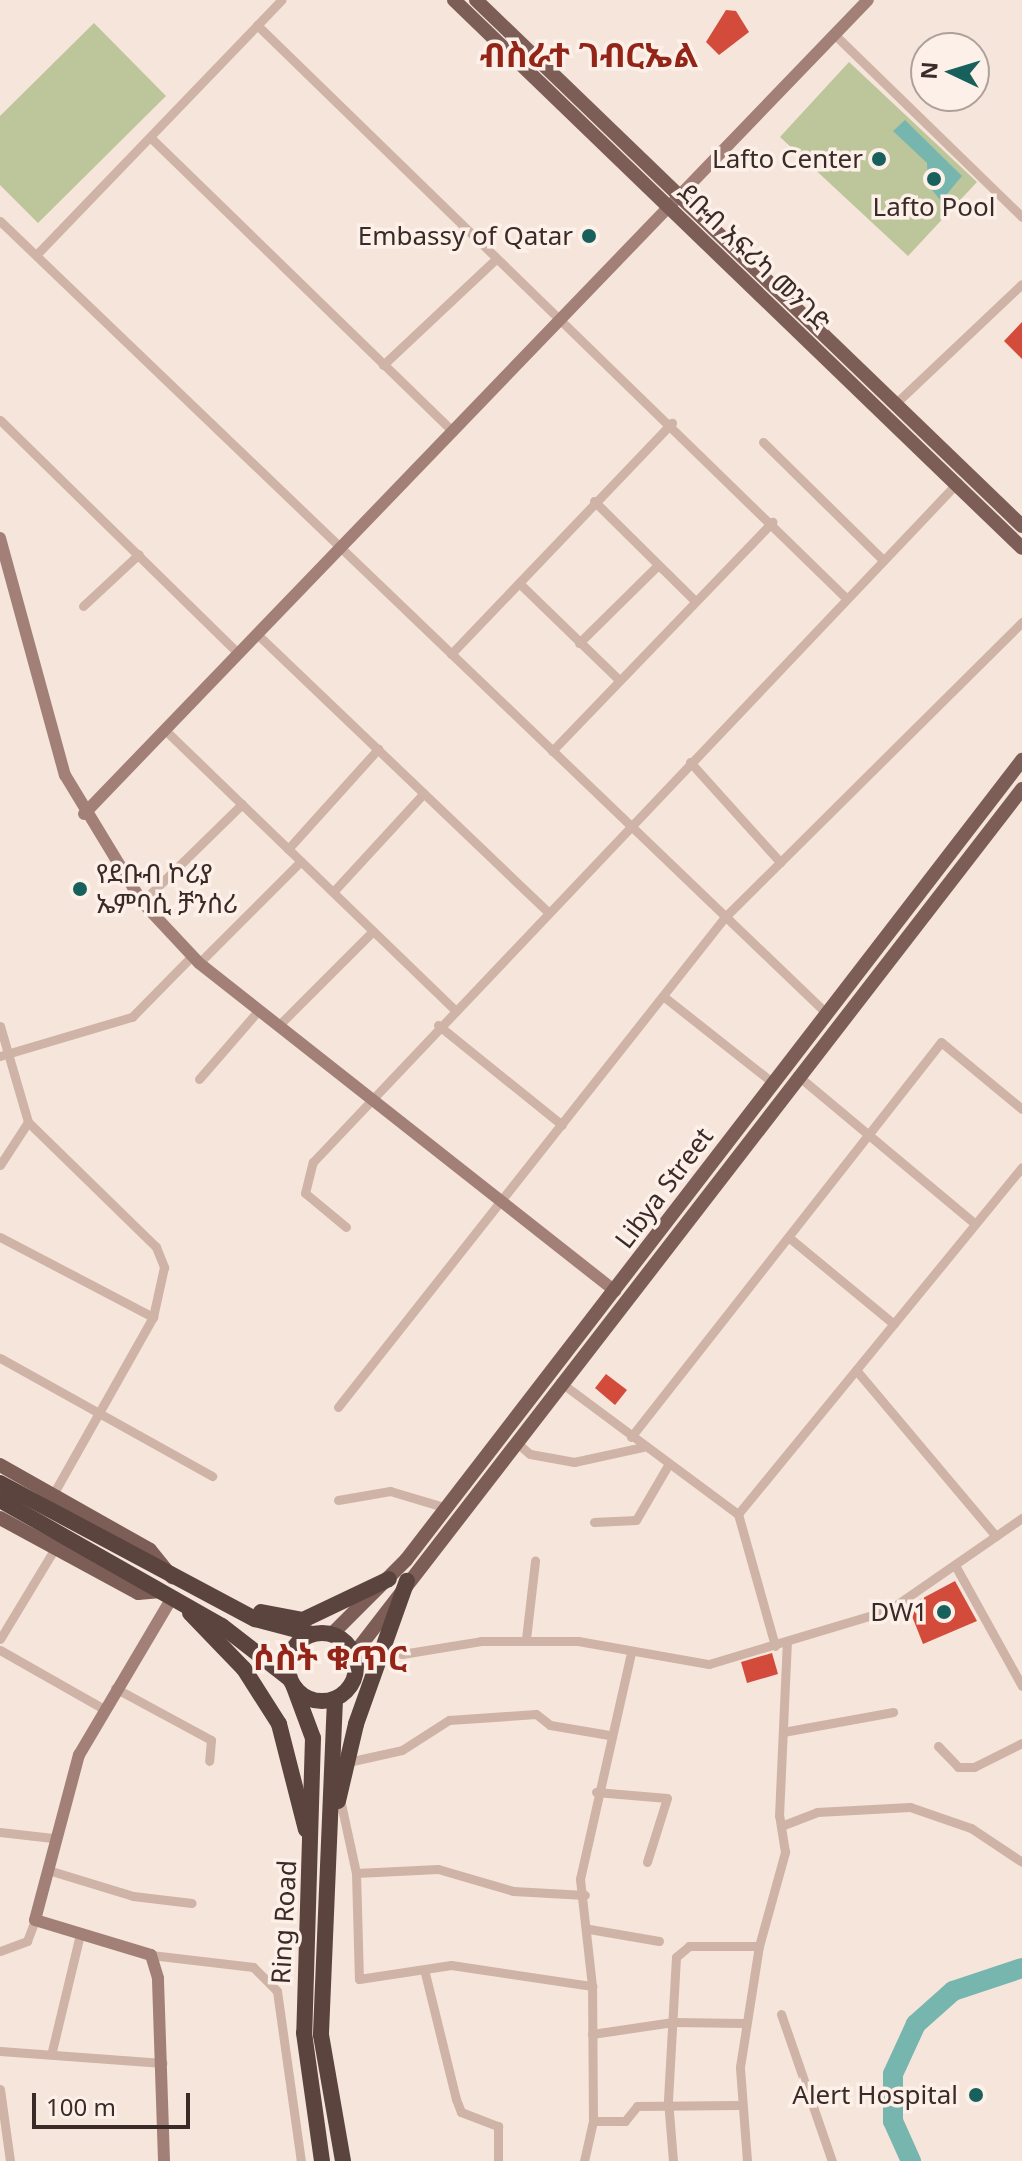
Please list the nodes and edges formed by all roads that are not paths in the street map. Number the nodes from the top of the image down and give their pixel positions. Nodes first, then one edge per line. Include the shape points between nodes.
1 (281, 0) edge
2 (868, 0) edge
3 (468, 3) edge
4 (257, 25) junction
5 (835, 35) junction
6 (151, 138) junction
7 (683, 195) junction
8 (668, 208) junction
9 (1022, 217) edge
10 (0, 221) edge
11 (36, 255) junction
12 (495, 260) junction
13 (1022, 284) edge
14 (562, 317) junction
15 (383, 365) junction
16 (896, 403) junction
17 (0, 420) edge
18 (672, 423) junction
19 (453, 432) junction
20 (763, 442) dead end
21 (962, 478) junction
22 (594, 501) junction
23 (772, 522) junction
24 (1022, 526) edge
25 (0, 538) edge
26 (1022, 548) edge
27 (342, 550) junction
28 (139, 554) junction
29 (883, 560) junction
30 (658, 565) junction
31 (519, 583) junction
32 (846, 598) junction
33 (693, 599) junction
34 (83, 606) dead end
35 (1022, 622) edge
36 (258, 635) junction
37 (579, 643) junction
38 (239, 654) junction
39 (451, 654) junction
40 (618, 679) junction
41 (166, 731) junction
42 (378, 749) junction
43 (552, 751) junction
44 (1022, 760) edge
45 (690, 762) junction
46 (1022, 789) edge
47 (424, 793) junction
48 (242, 804) junction
49 (84, 814) junction
50 (630, 825) junction
51 (288, 849) junction
52 (301, 861) junction
53 (780, 862) junction
54 (333, 892) junction
55 (142, 902) junction
56 (547, 911) junction
57 (725, 917) junction
58 (373, 931) junction
59 (195, 959) junction
60 (663, 996) junction
61 (454, 1009) junction
62 (258, 1011) junction
63 (825, 1012) junction
64 (438, 1025) junction
65 (0, 1026) edge
66 (278, 1026) junction
67 (5, 1054) edge
68 (785, 1066) junction
69 (800, 1078) junction
70 (199, 1079) dead end
71 (773, 1083) junction
72 (368, 1099) junction
73 (1022, 1109) edge
74 (28, 1122) junction
75 (562, 1125) junction
76 (870, 1138) junction
77 (0, 1165) edge
78 (1022, 1167) edge
79 (1018, 1178) edge
80 (503, 1200) junction
81 (975, 1224) junction
82 (346, 1227) dead end
83 (0, 1237) edge
84 (792, 1240) junction
85 (615, 1291) junction
86 (153, 1317) junction
87 (894, 1324) junction
88 (0, 1358) edge
89 (856, 1370) junction
90 (551, 1375) junction
91 (565, 1385) junction
92 (338, 1407) dead end
93 (99, 1411) junction
94 (631, 1437) junction
95 (516, 1442) junction
96 (643, 1447) junction
97 (0, 1465) edge
98 (667, 1467) junction
99 (212, 1476) dead end
100 (0, 1483) edge
101 (54, 1493) junction
102 (0, 1500) edge
103 (338, 1500) dead end
104 (447, 1508) junction
105 (738, 1514) junction
106 (0, 1518) edge
107 (1022, 1518) edge
108 (594, 1522) dead end
109 (996, 1536) junction
110 (54, 1550) junction
111 (535, 1561) dead end
112 (956, 1567) junction
113 (172, 1577) junction
114 (389, 1579) junction
115 (407, 1581) junction
116 (171, 1597) junction
117 (223, 1603) junction
118 (312, 1634) junction
119 (332, 1634) junction
120 (0, 1639) edge
121 (526, 1639) junction
122 (787, 1642) junction
123 (775, 1646) junction
124 (383, 1647) junction
125 (0, 1650) edge
126 (631, 1652) junction
127 (354, 1654) junction
128 (292, 1683) junction
129 (1022, 1686) edge
130 (115, 1688) junction
131 (335, 1699) junction
132 (104, 1709) junction
133 (893, 1712) dead end
134 (783, 1732) junction
135 (609, 1735) junction
136 (1022, 1743) edge
137 (938, 1746) dead end
138 (209, 1761) dead end
139 (348, 1762) junction
140 (596, 1792) junction
141 (340, 1796) junction
142 (781, 1826) junction
143 (331, 1830) junction
144 (0, 1832) edge
145 (53, 1838) junction
146 (311, 1851) junction
147 (647, 1862) dead end
148 (1022, 1862) edge
149 (48, 1870) junction
150 (356, 1873) junction
151 (585, 1895) junction
152 (192, 1903) dead end
153 (35, 1920) junction
154 (589, 1929) junction
155 (80, 1934) junction
156 (659, 1941) dead end
157 (759, 1946) junction
158 (0, 1951) edge
159 (151, 1955) junction
160 (425, 1973) junction
161 (592, 1986) junction
162 (781, 2014) dead end
163 (673, 2022) junction
164 (744, 2023) junction
165 (592, 2034) junction
166 (0, 2051) edge
167 (52, 2051) junction
168 (163, 2063) junction
169 (0, 2089) edge
170 (738, 2105) junction
171 (670, 2106) junction
172 (593, 2121) junction
173 (9, 2160) edge
174 (164, 2161) edge
175 (301, 2161) edge
176 (322, 2161) edge
177 (343, 2161) edge
178 (498, 2161) edge
179 (584, 2161) edge
180 (673, 2161) edge
181 (747, 2161) edge
182 (832, 2161) edge

1 - 4 street
2 - 5 street
3 - 7 main road, ደቡብ አፍሪካ መንገድ
3 - 8 main road, ደቡብ አፍሪካ መንገድ
4 - 6 street
4 - 12 street
5 - 7 street
5 - 9 street
6 - 11 street
6 - 15 street
7 - 8 street
7 - 16 main road, ደቡብ አፍሪካ መንገድ
8 - 14 street
8 - 21 main road, ደቡብ አፍሪካ መንገድ
10 - 11 street
11 - 27 street
12 - 14 street
12 - 15 street
13 - 16 street
14 - 18 street
14 - 19 street
15 - 19 street
16 - 21 main road, ደቡብ አፍሪካ መንገድ
17 - 28 street
18 - 22 street
18 - 23 street
19 - 27 street
20 - 29 street
21 - 24 main road, ደቡብ አፍሪካ መንገድ
21 - 26 main road, ደቡብ አፍሪካ መንገድ
21 - 29 street
22 - 30 street
22 - 31 street
23 - 32 street
23 - 33 street
25 - 49 street via 65,775
27 - 36 street
27 - 39 street
28 - 34 street
28 - 38 street
29 - 32 street
30 - 33 street
30 - 37 street
31 - 37 street
31 - 39 street
32 - 45 street
33 - 40 street
35 - 53 street
36 - 38 street
36 - 42 street
37 - 40 street
38 - 41 street
39 - 43 street
40 - 43 street
41 - 48 street
41 - 49 street
42 - 47 street
42 - 51 street
43 - 50 street
44 - 63 main road, Libya Street
45 - 50 street
45 - 53 street
46 - 69 main road, Libya Street
47 - 54 street
47 - 56 street
48 - 51 street
48 - 55 street
49 - 55 street
50 - 56 street
50 - 57 street
51 - 52 street
52 - 54 street
52 - 59 street
53 - 57 street
54 - 58 street
55 - 59 street
56 - 61 street
57 - 60 street
57 - 63 street
58 - 61 street
58 - 66 street
59 - 62 street
59 - 67 street via 132,1017
60 - 71 street
60 - 75 street
61 - 64 street
62 - 66 street
62 - 70 street
63 - 68 main road, Libya Street
64 - 72 street
64 - 75 street
65 - 67 street
66 - 72 street
67 - 74 street
68 - 69 street
68 - 71 main road, Libya Street
69 - 76 street
69 - 91 main road, Libya Street
71 - 85 main road, Libya Street
72 - 80 street
72 - 82 street via 304,1175 305,1193
73 - 76 street via 941,1042
74 - 77 street
74 - 86 street via 156,1247 164,1286
75 - 80 street
76 - 81 street
76 - 84 street
78 - 79 street
79 - 81 street
80 - 85 street
80 - 92 street
81 - 87 street
83 - 86 street
84 - 87 street
84 - 94 street
85 - 90 main road, Libya Street
86 - 93 street
87 - 89 street
88 - 93 street
89 - 105 street
89 - 109 street
90 - 91 street
90 - 104 main road, Libya Street
91 - 94 street
91 - 95 main road, Libya Street
93 - 99 street
93 - 101 street
94 - 96 street
95 - 96 street via 530,1454 574,1462
95 - 115 main road, Libya Street
96 - 98 street
97 - 101 main road
98 - 105 street
98 - 108 street via 636,1520
100 - 113 highway
101 - 113 main road via 150,1550
102 - 116 highway, Ring Road
103 - 104 street via 390,1491
104 - 114 main road, Libya Street
105 - 123 street
106 - 110 main road
107 - 109 street
109 - 112 street
110 - 116 main road via 138,1593
110 - 120 street
111 - 121 street
112 - 122 street via 889,1610
112 - 129 street
113 - 117 highway
114 - 117 highway via 303,1620
114 - 119 main road, Libya Street
115 - 124 highway
115 - 127 main road, Libya Street
116 - 128 highway, Ring Road via 258,1649
116 - 130 street
116 - 146 highway via 244,1669 279,1724
117 - 118 highway via 282,1629
118 - 119 highway
118 - 128 highway via 291,1651
119 - 127 highway
121 - 124 street via 414,1653
121 - 126 street
122 - 123 street
122 - 134 street
123 - 126 street via 709,1664
124 - 139 highway
125 - 132 street
126 - 135 street
127 - 131 highway via 351,1685
128 - 131 highway via 308,1698
128 - 146 highway, Ring Road via 313,1738
130 - 132 street
130 - 138 street via 211,1740
131 - 143 highway, Ring Road
132 - 145 street via 79,1755
133 - 134 street
134 - 142 street
135 - 139 street via 550,1725 536,1714 449,1720 402,1750
135 - 140 street
136 - 137 street via 974,1767 958,1767
139 - 141 highway
140 - 147 street via 667,1798
140 - 151 street via 580,1879
141 - 143 highway
141 - 150 street
142 - 148 street via 817,1812 910,1807 971,1828
142 - 157 street via 780,1884
143 - 177 highway, Ring Road via 321,2035
144 - 145 street
145 - 149 street
146 - 176 highway, Ring Road via 304,2033
149 - 152 street via 133,1896
149 - 153 street
150 - 151 street via 438,1869 513,1891
150 - 160 street via 355,1975
151 - 154 street
153 - 155 street
153 - 158 street via 27,1941
154 - 156 street
154 - 161 street
155 - 159 street
155 - 167 street
157 - 163 street via 682,1947
157 - 164 street
159 - 168 street
159 - 175 street via 253,1967 277,1991
160 - 161 street via 475,1967
160 - 178 street via 461,2112 498,2126
161 - 165 street
162 - 182 street
163 - 164 street
163 - 165 street
163 - 171 street
164 - 170 street
165 - 172 street
166 - 167 street
167 - 168 street
168 - 174 street
169 - 173 street
170 - 171 street
170 - 181 street
171 - 172 street via 637,2106 625,2121
171 - 180 street
172 - 179 street

